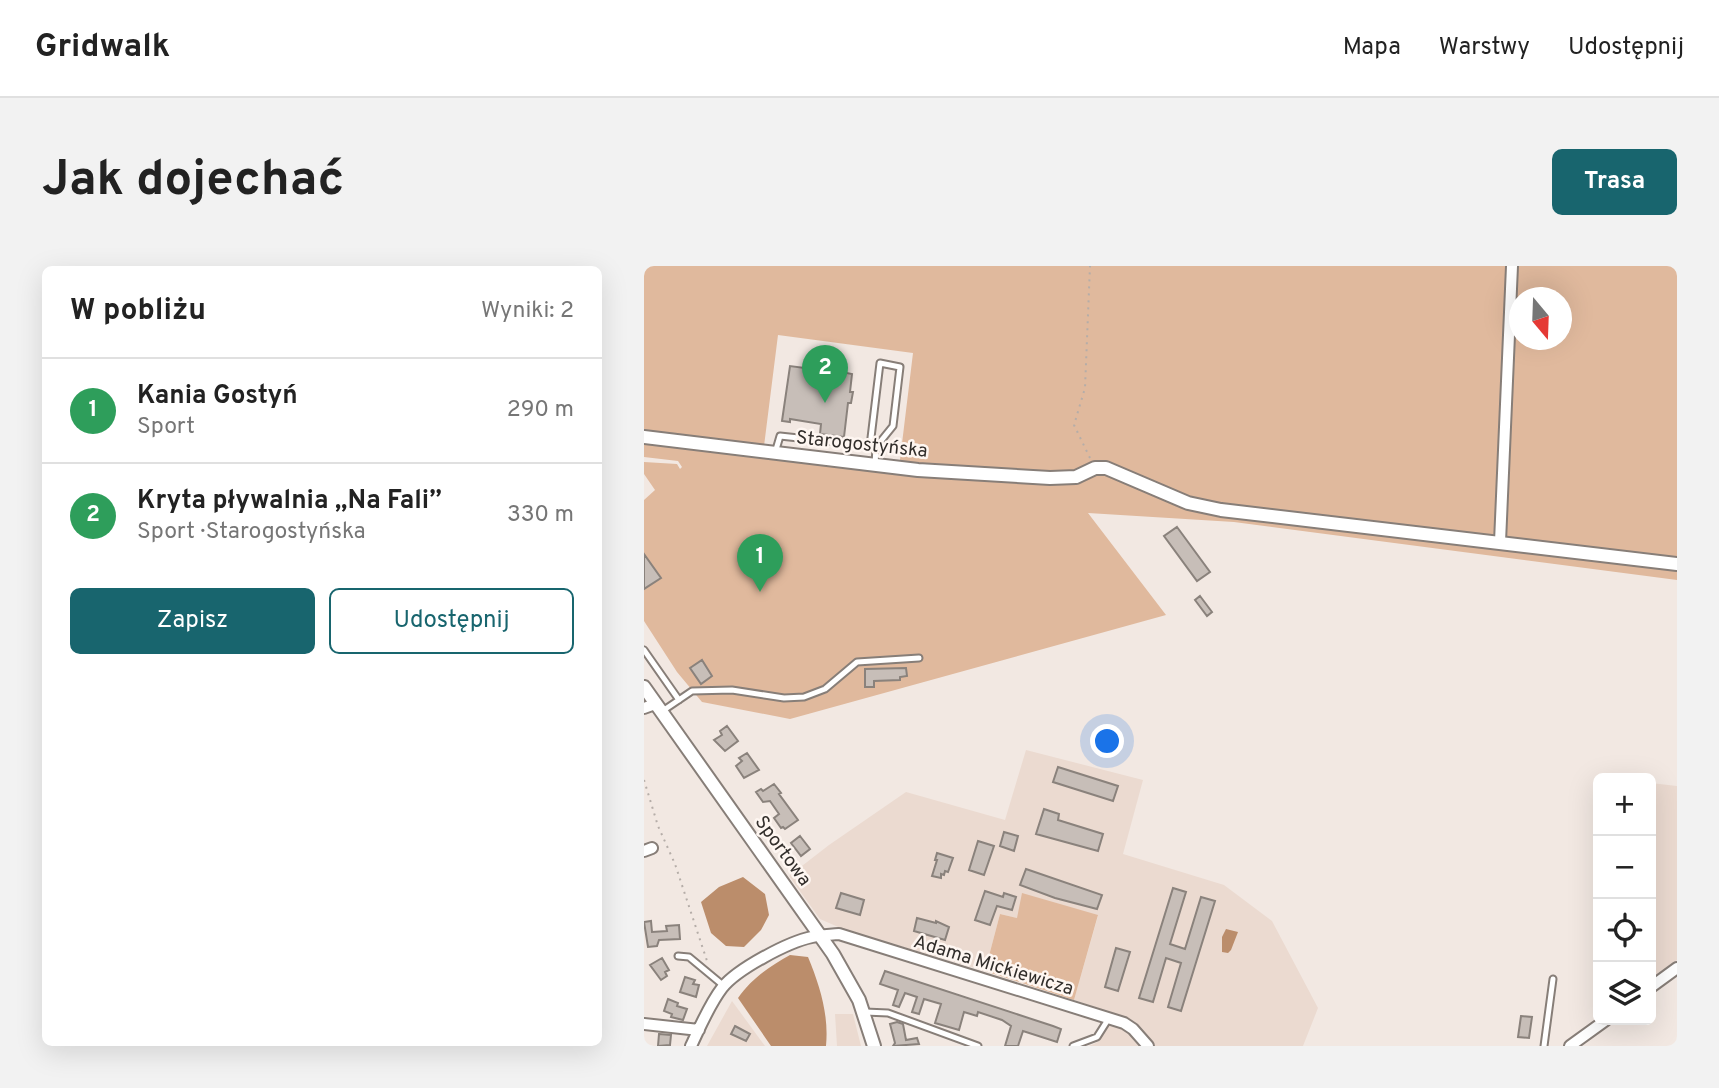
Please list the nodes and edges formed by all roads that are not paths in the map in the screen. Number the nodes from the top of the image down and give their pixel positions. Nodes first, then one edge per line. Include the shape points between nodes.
1 (1512, 266) edge
2 (644, 437) edge
3 (873, 446) junction
4 (775, 453) junction
5 (875, 465) junction
6 (1500, 542) junction
7 (1677, 564) edge
8 (644, 650) edge
9 (919, 658) dead end
10 (644, 687) edge
11 (679, 700) junction
12 (654, 708) edge
13 (821, 936) junction
14 (678, 956) dead end
15 (1677, 968) edge
16 (1553, 979) dead end
17 (1656, 983) edge
18 (724, 986) junction
19 (864, 1012) junction
20 (1109, 1018) junction
21 (644, 1024) edge
22 (1599, 1025) edge
23 (699, 1031) junction
24 (691, 1046) edge
25 (874, 1046) edge
26 (978, 1046) edge
27 (1073, 1046) edge
28 (1148, 1046) edge
29 (1544, 1046) edge
30 (1570, 1046) edge

1 - 6 street
2 - 4 street, Starogostyńska
3 - 3 lane via 893,426 900,367 880,363
3 - 4 lane via 780,436
3 - 5 lane
4 - 5 street, Starogostyńska
5 - 6 street, Starogostyńska via 1050,478 1076,477 1106,468 1188,503 1221,510
6 - 7 street
8 - 11 lane
9 - 11 lane via 857,662 825,689 804,696 692,691
10 - 12 street, Sportowa
11 - 12 lane
12 - 13 street, Sportowa
13 - 18 street via 757,962
13 - 19 street, Sportowa
13 - 20 street, Adama Mickiewicza via 839,934
14 - 18 lane via 689,957
15 - 17 street
16 - 29 lane
18 - 23 street
19 - 25 street, Sportowa
19 - 26 lane via 888,1013
20 - 27 lane via 1097,1037
20 - 28 street, Adama Mickiewicza via 1133,1029
21 - 23 street
22 - 30 street
23 - 24 street

